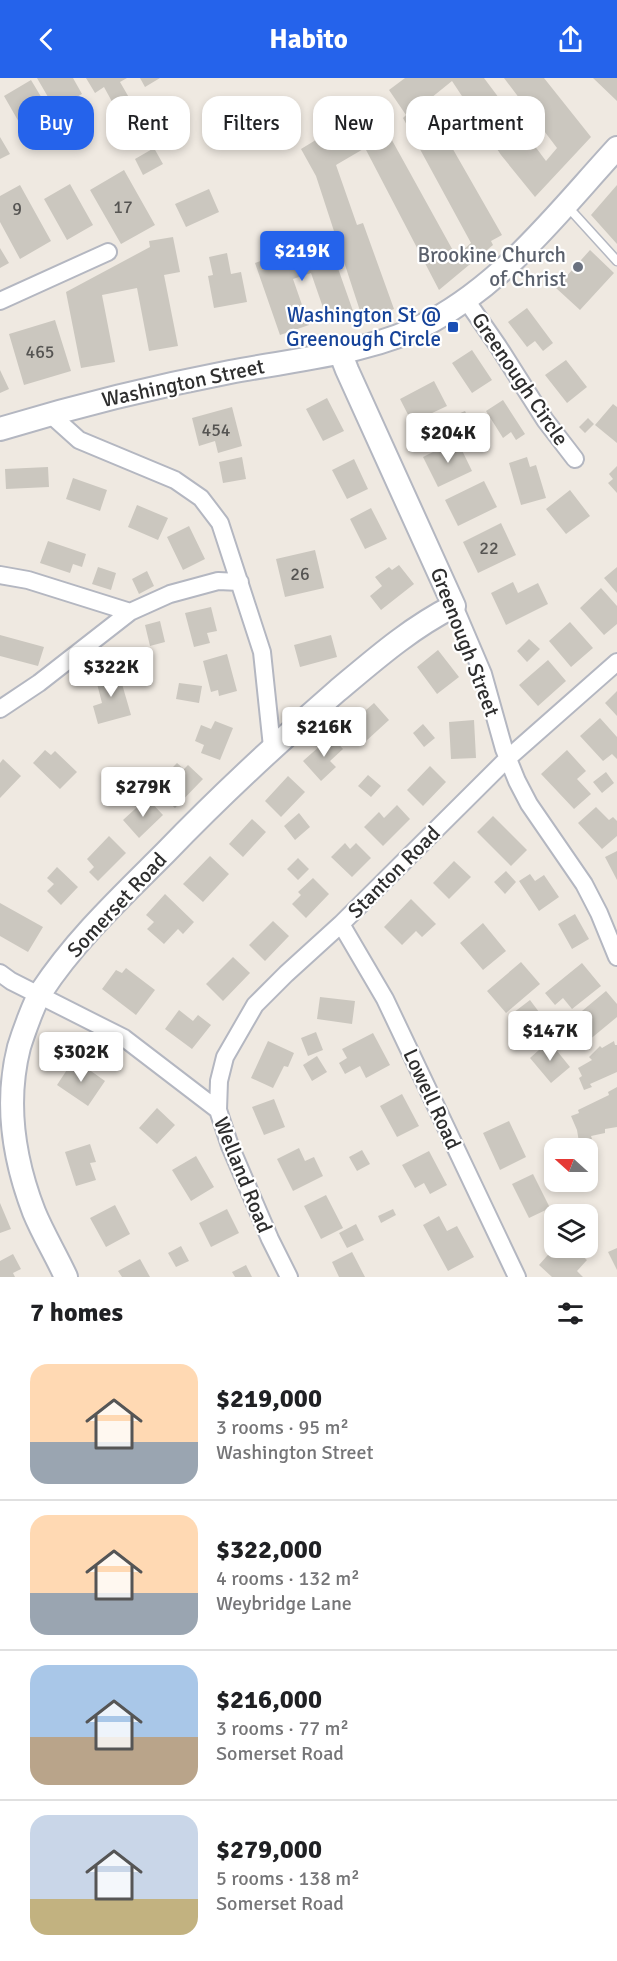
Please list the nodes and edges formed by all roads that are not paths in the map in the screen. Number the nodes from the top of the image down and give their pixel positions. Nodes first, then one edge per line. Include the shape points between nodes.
1 (617, 148) edge
2 (565, 204) junction
3 (108, 252) dead end
4 (617, 261) edge
5 (466, 300) junction
6 (0, 301) edge
7 (340, 352) junction
8 (50, 414) junction
9 (0, 429) edge
10 (574, 459) dead end
11 (0, 575) edge
12 (240, 582) junction
13 (454, 606) junction
14 (130, 612) junction
15 (617, 662) edge
16 (4, 706) edge
17 (272, 747) junction
18 (507, 759) junction
19 (341, 924) junction
20 (617, 957) edge
21 (0, 974) edge
22 (40, 994) junction
23 (218, 1110) junction
24 (66, 1277) edge
25 (289, 1277) edge
26 (517, 1277) edge

1 - 2 street, Washington Street
2 - 4 lane
2 - 5 street, Washington Street via 500,273
3 - 6 street
5 - 7 street, Washington Street via 410,331
5 - 10 street, Greenough Circle
7 - 8 street, Washington Street via 151,387
7 - 13 street, Greenough Street
8 - 9 street, Washington Street
8 - 12 street via 79,440 175,480 201,498 220,523
11 - 14 street
12 - 14 street via 218,581 170,594
12 - 17 street via 262,652
13 - 17 street, Somerset Road via 394,643
13 - 18 street, Greenough Street via 486,684
14 - 16 street
15 - 18 street, Stanton Road
17 - 22 street, Somerset Road via 91,928
18 - 19 street, Stanton Road
18 - 20 street, Greenough Street via 529,804 587,890
19 - 23 street, Stanton Road via 255,1005 225,1057
19 - 26 street, Lowell Road via 385,999
21 - 22 street, Welland Road
22 - 23 street, Welland Road via 124,1038
22 - 24 street, Somerset Road via 20,1046 12,1126 34,1212
23 - 25 street, Welland Road via 230,1146

